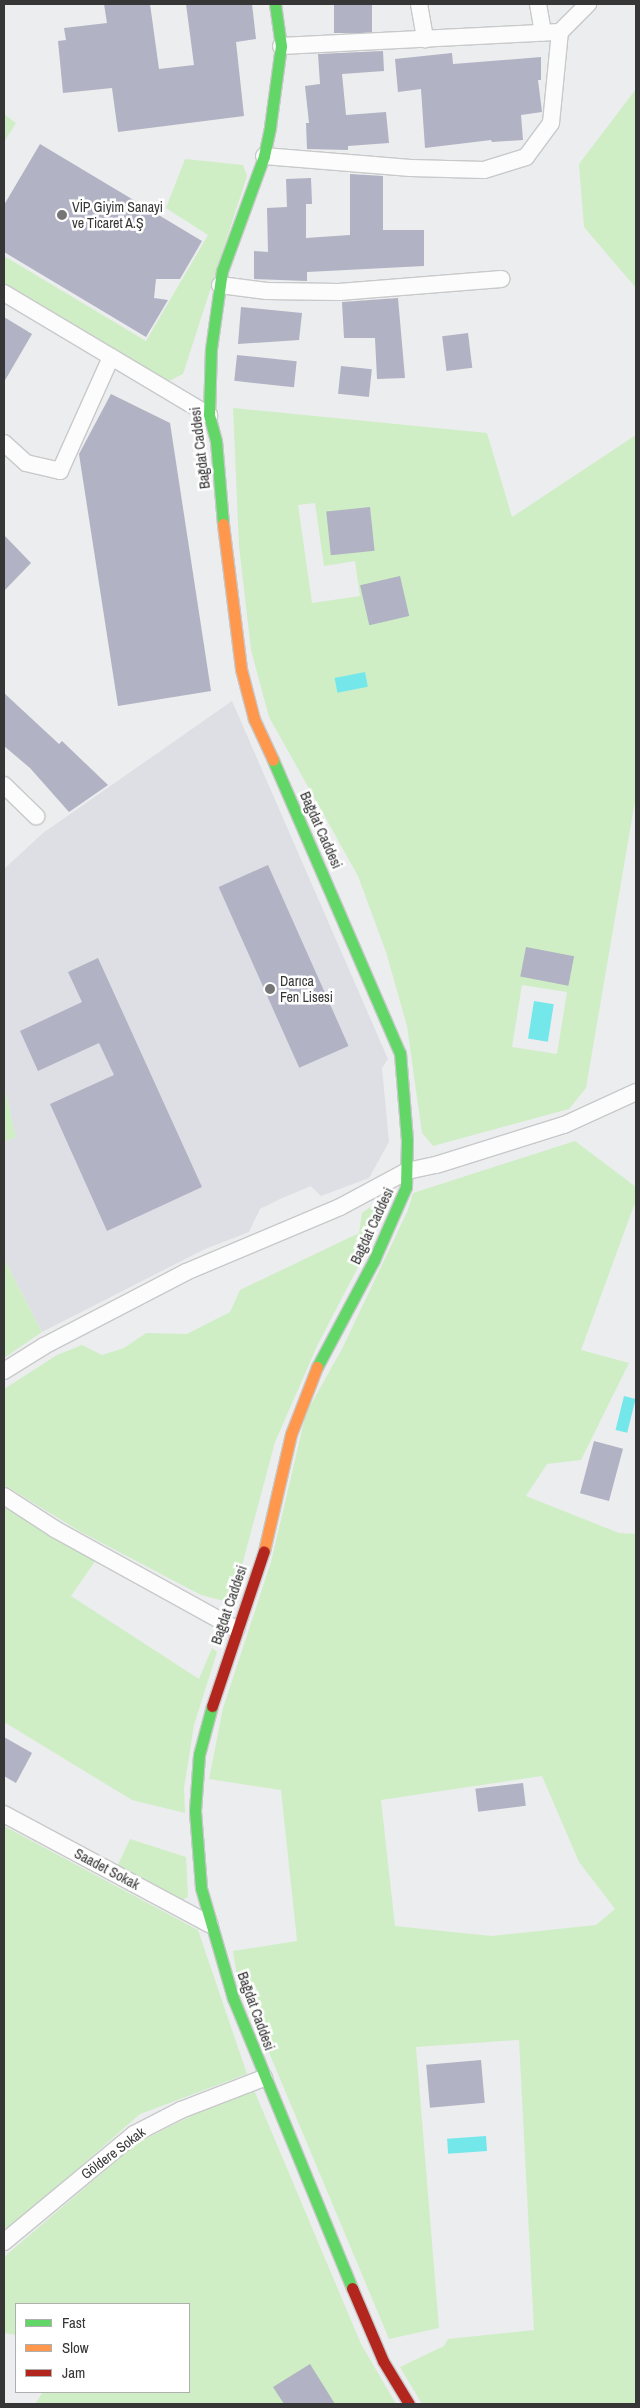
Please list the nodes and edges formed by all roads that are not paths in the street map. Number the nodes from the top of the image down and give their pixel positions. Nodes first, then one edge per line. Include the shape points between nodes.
1 (275, 4) edge
2 (419, 4) edge
3 (538, 4) edge
4 (588, 4) edge
5 (560, 32) junction
6 (543, 33) junction
7 (425, 39) junction
8 (280, 46) junction
9 (264, 156) junction
10 (502, 279) dead end
11 (220, 285) junction
12 (4, 293) edge
13 (111, 357) junction
14 (209, 414) junction
15 (4, 443) edge
16 (4, 785) edge
17 (36, 816) dead end
18 (636, 1092) edge
19 (407, 1171) junction
20 (4, 1371) edge
21 (4, 1496) edge
22 (236, 1630) junction
23 (4, 1814) edge
24 (209, 1924) junction
25 (264, 2078) junction
26 (4, 2242) edge
27 (409, 2404) edge

1 - 8 street, Bağdat Caddesi
2 - 7 street
3 - 6 street
4 - 5 street
5 - 6 street
5 - 9 street via 551,124 526,157 484,170 411,168
6 - 7 street
7 - 8 street
8 - 9 street, Bağdat Caddesi
9 - 11 street, Bağdat Caddesi via 222,271
10 - 11 street via 339,292 267,292
11 - 14 street, Bağdat Caddesi via 210,349
12 - 13 street
13 - 14 street
13 - 15 street via 60,471 26,464
14 - 19 street, Bağdat Caddesi via 216,441 227,578 241,669 254,719 315,852 400,1053
16 - 17 street
18 - 19 street via 564,1125
19 - 20 street via 340,1207 186,1272 44,1346
19 - 22 street, Bağdat Caddesi via 406,1186 374,1260 320,1360 291,1434 263,1554
21 - 22 street via 56,1529
22 - 24 street, Bağdat Caddesi via 200,1755 195,1811 200,1888
23 - 24 street, Saadet Sokak
24 - 25 street, Bağdat Caddesi
25 - 26 street, Göldere Sokak via 190,2106 134,2134
25 - 27 street, Bağdat Caddesi via 383,2361

